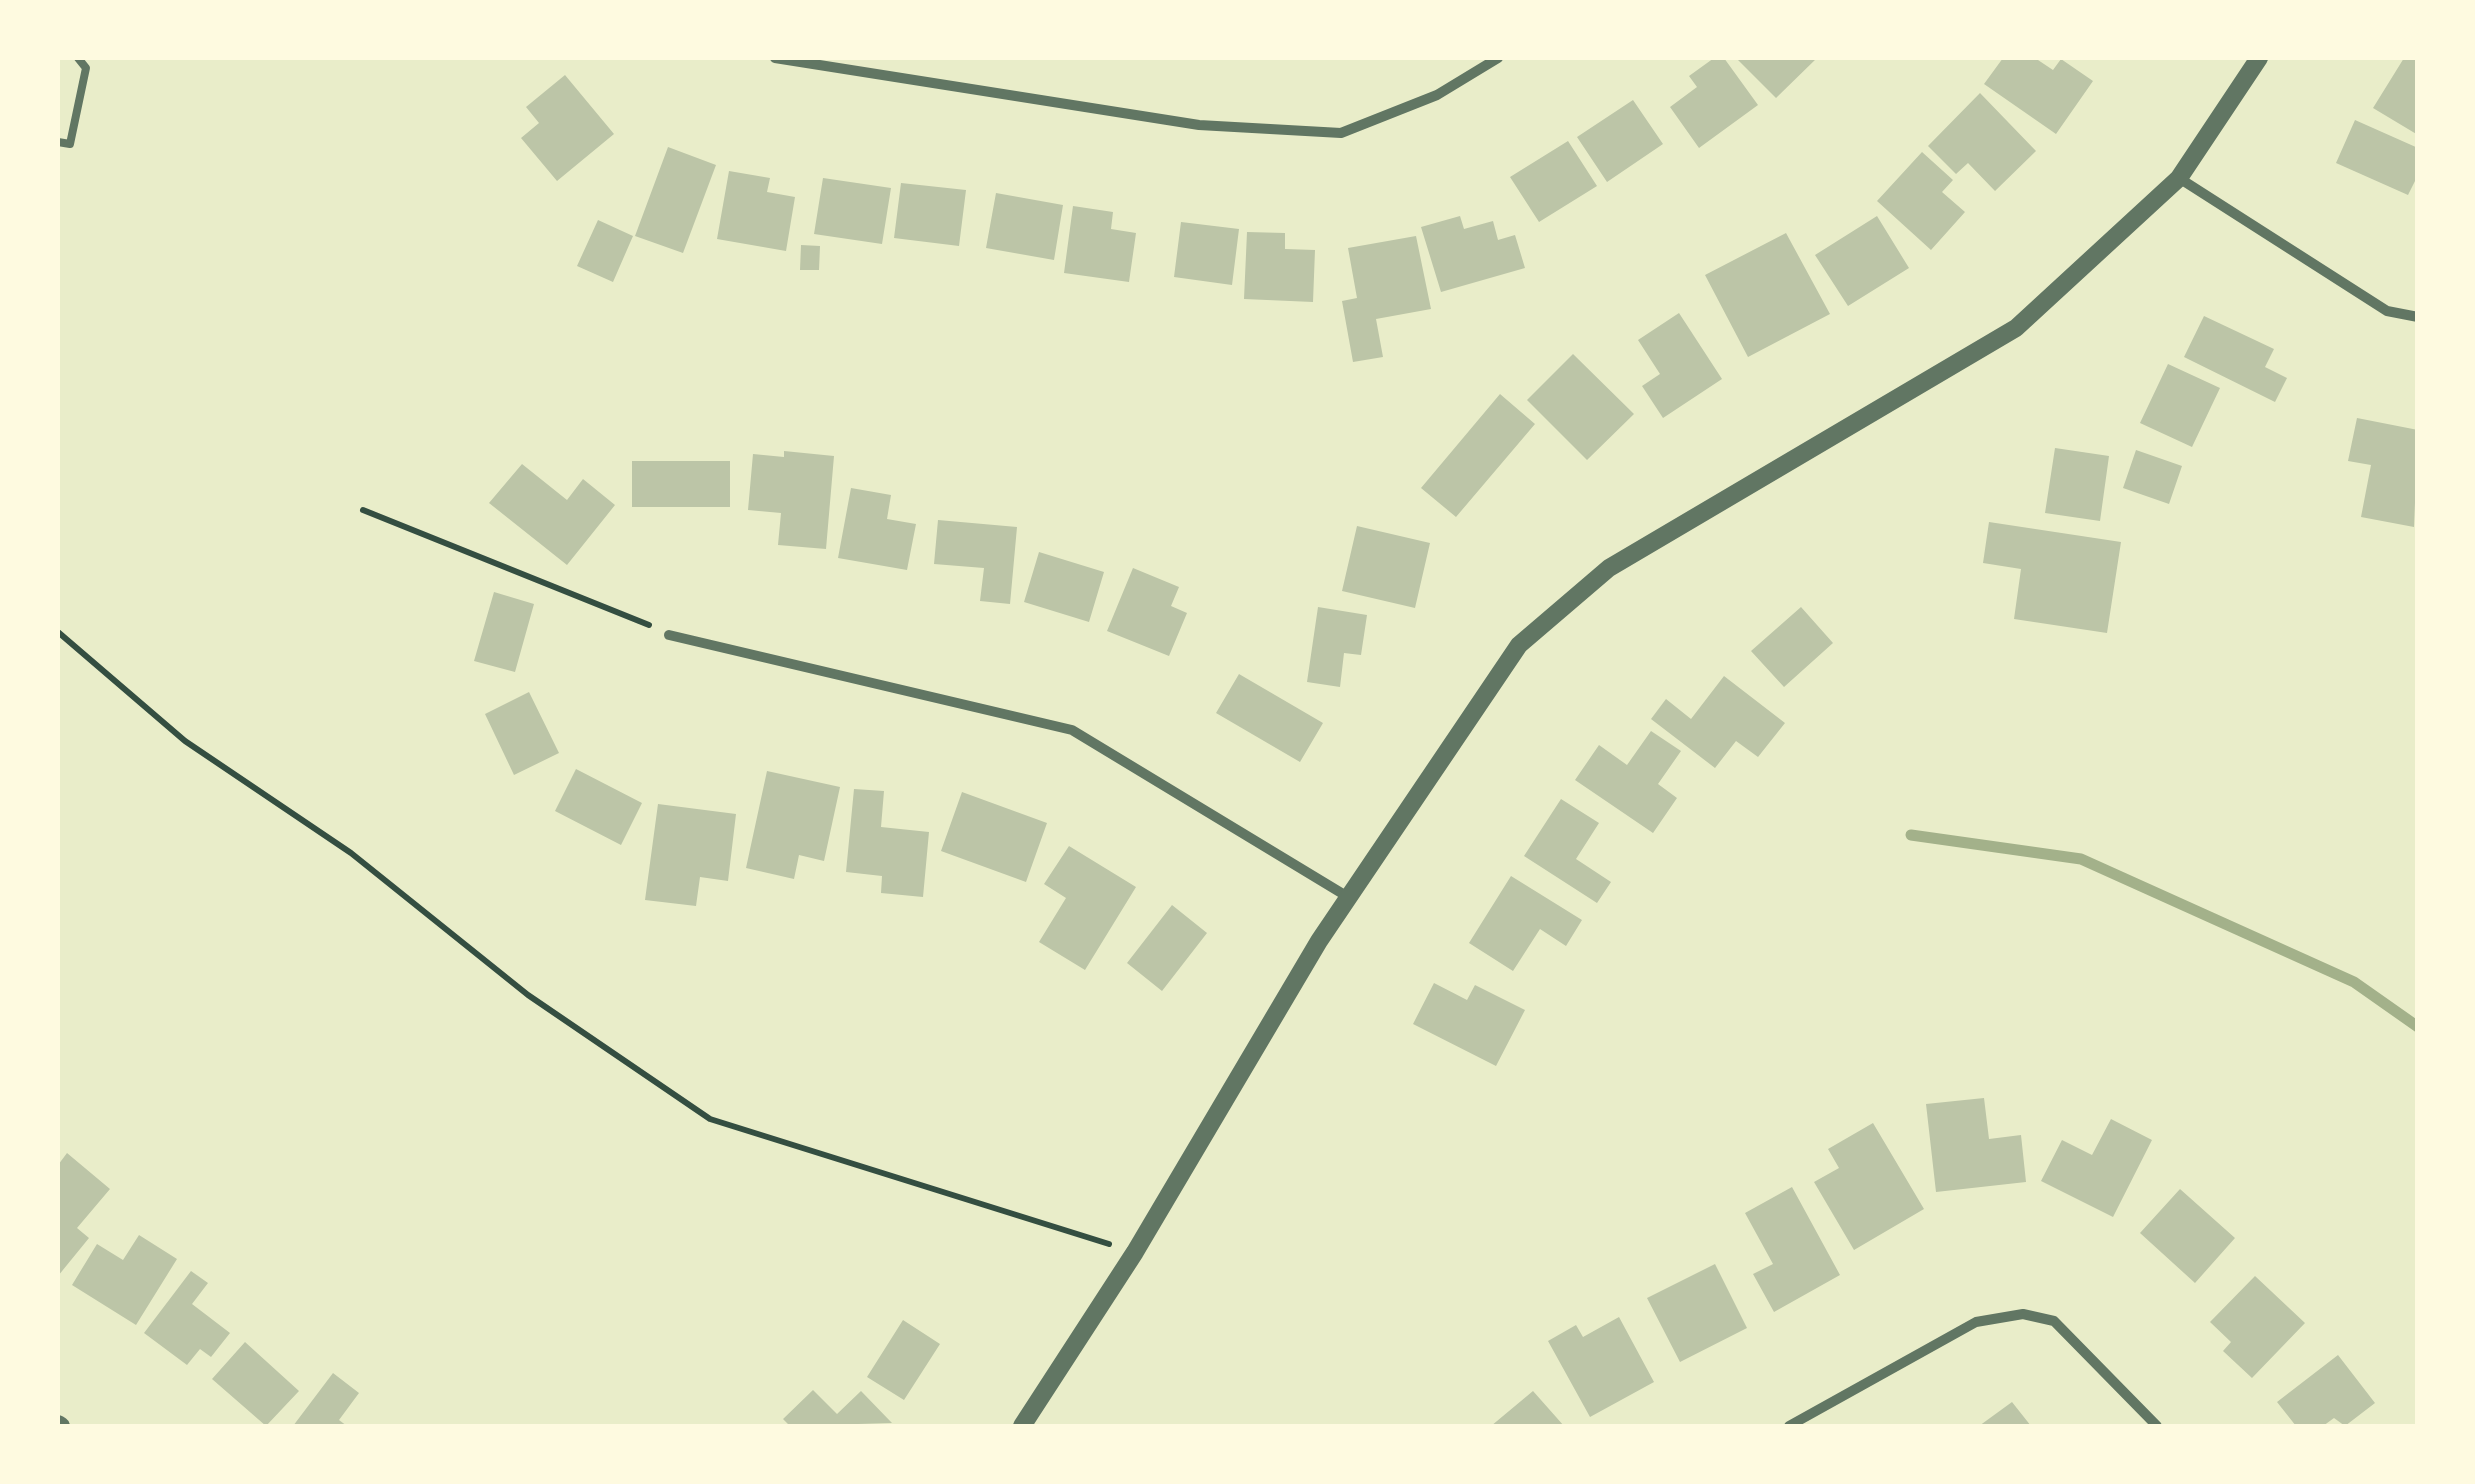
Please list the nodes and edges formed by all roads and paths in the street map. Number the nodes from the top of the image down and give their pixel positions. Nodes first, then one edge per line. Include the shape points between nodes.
1 (78, 58) edge
2 (774, 58) edge
3 (1498, 58) edge
4 (2258, 58) edge
5 (58, 142) edge
6 (2179, 178) junction
7 (2418, 317) edge
8 (363, 510) dead end
9 (58, 632) edge
10 (668, 635) joint
11 (1348, 897) junction
12 (1135, 1252) junction
13 (1022, 1426) edge
14 (1790, 1426) edge
15 (2157, 1426) edge

1 - 5 lane via 86,68 70,144
2 - 3 street via 1199,126 1341,133 1438,94
4 - 6 street
6 - 7 street via 2388,311
6 - 11 street via 2016,328 1610,568 1519,645
8 - 10 path
9 - 12 path via 184,742 351,853 528,995 710,1119
10 - 11 street via 1072,730
11 - 12 street
12 - 13 street
14 - 15 street via 1976,1322 2023,1314 2054,1321

